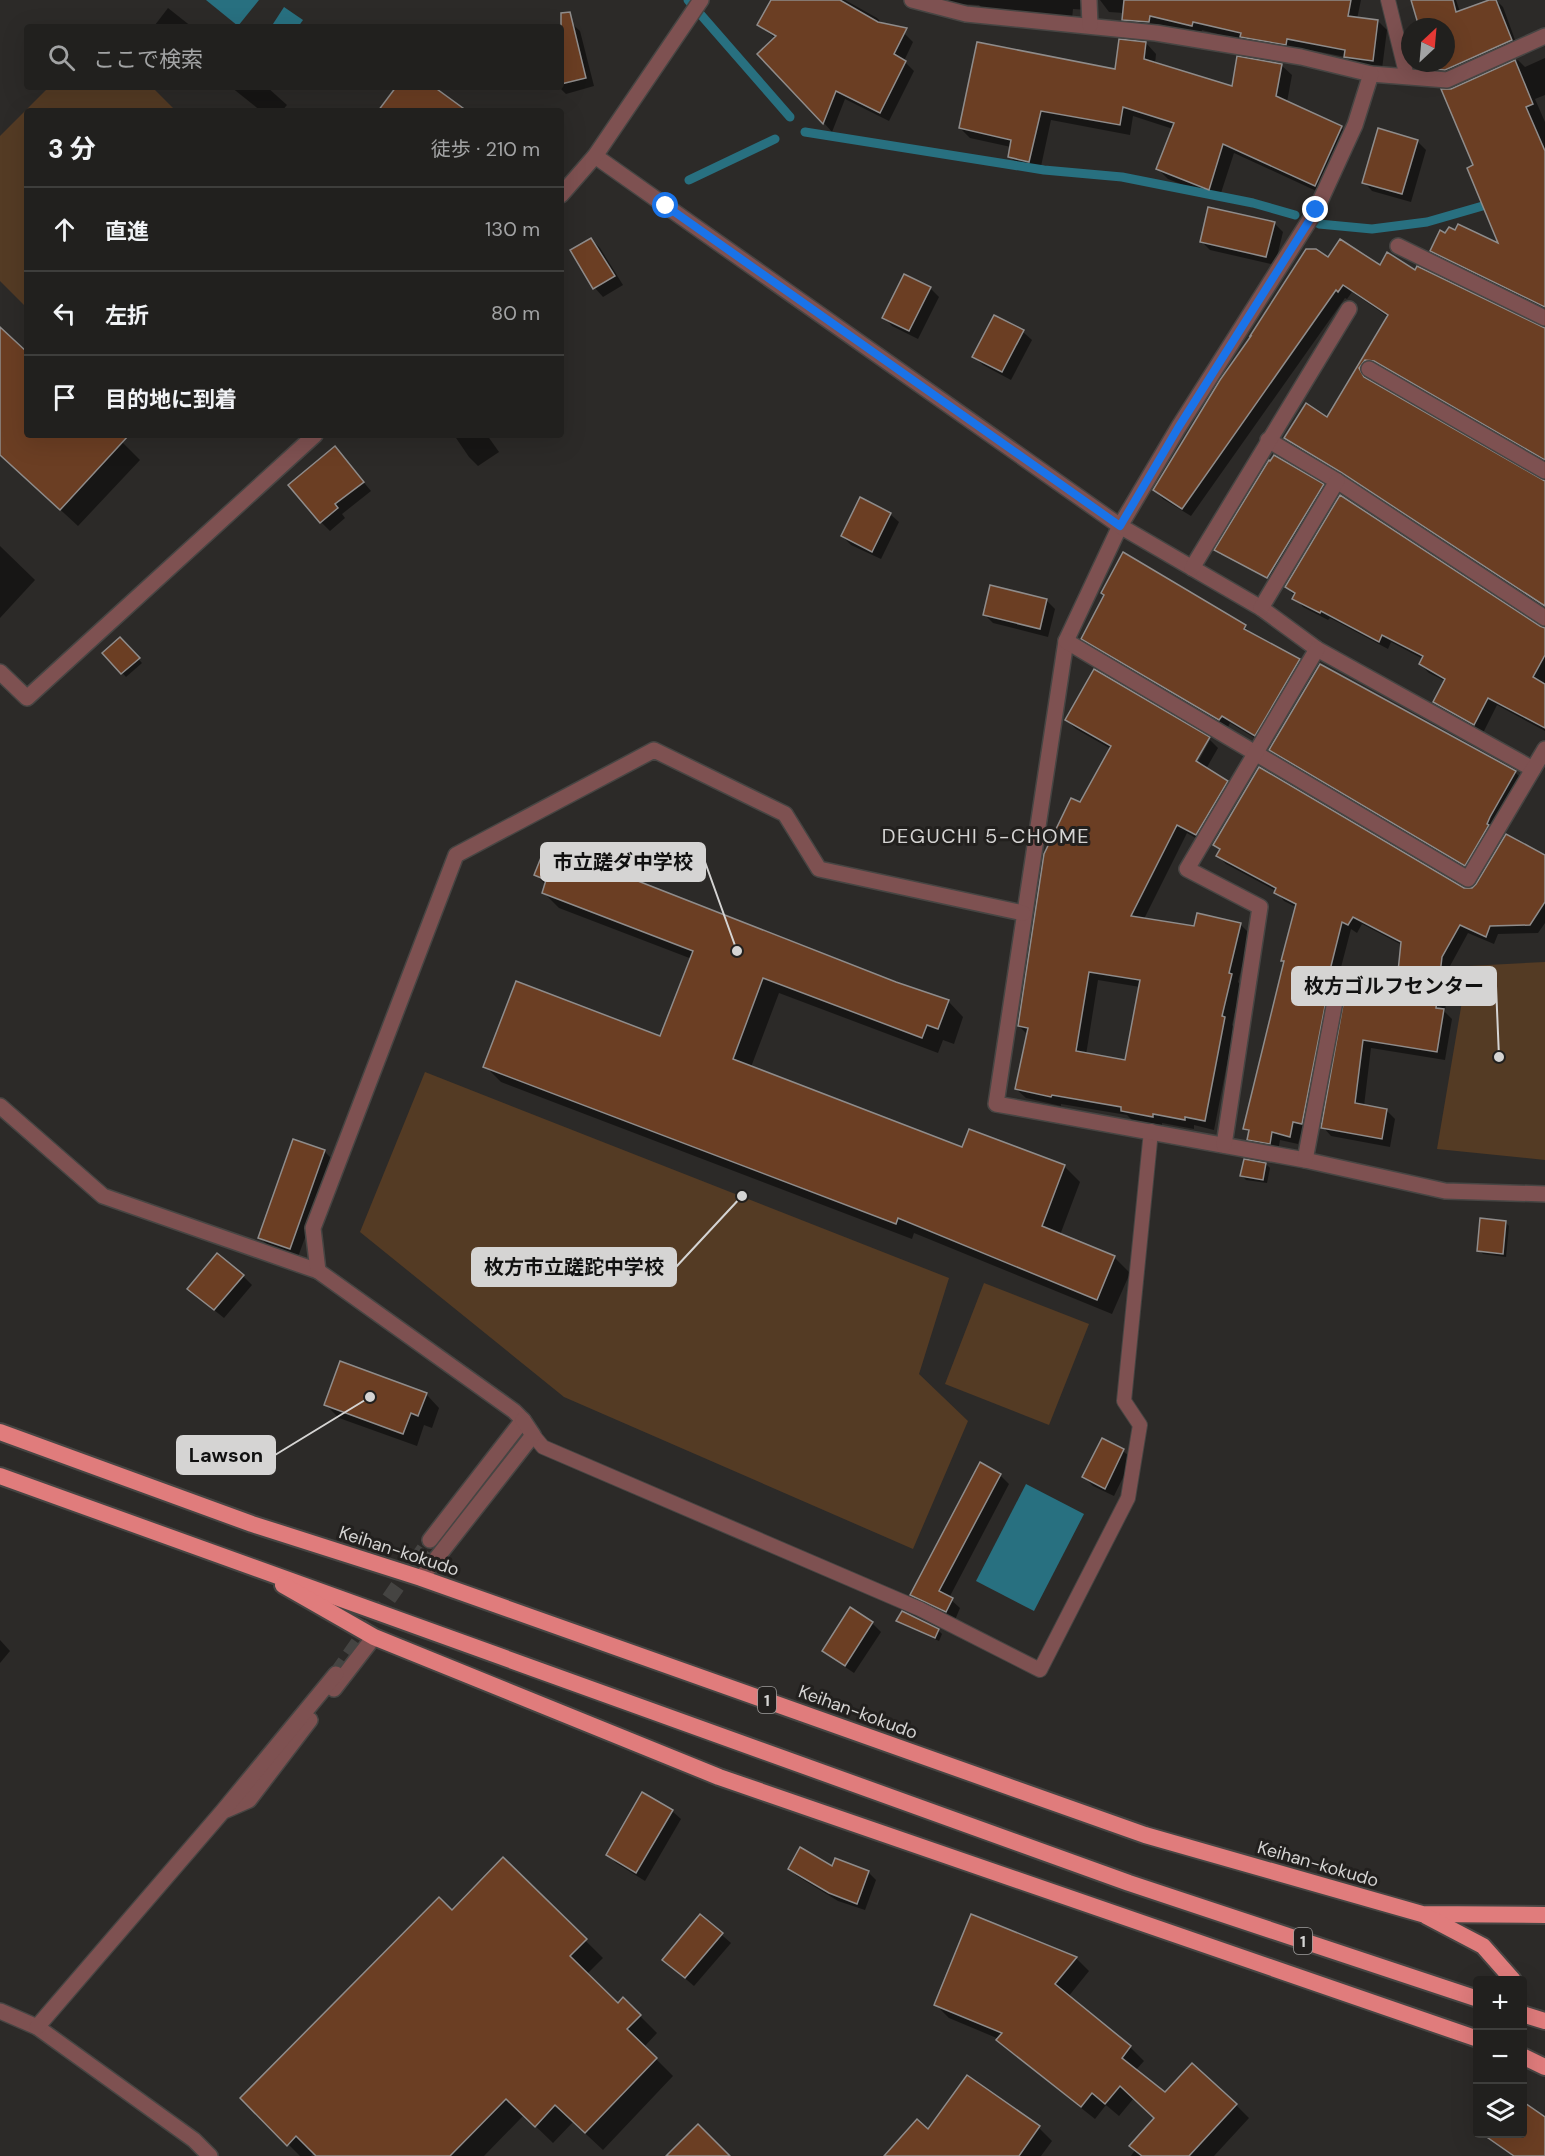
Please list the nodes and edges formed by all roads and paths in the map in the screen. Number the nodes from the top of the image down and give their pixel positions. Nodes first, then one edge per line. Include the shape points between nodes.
1 (912, 0) edge
2 (1089, 0) edge
3 (1388, 0) edge
4 (697, 6) edge
5 (966, 7) edge
6 (1090, 25) junction
7 (1545, 36) edge
8 (1371, 74) junction
9 (1407, 77) junction
10 (595, 156) junction
11 (564, 192) edge
12 (1398, 246) dead end
13 (1349, 309) dead end
14 (1545, 318) edge
15 (1369, 369) dead end
16 (312, 438) edge
17 (1268, 440) junction
18 (1545, 471) edge
19 (1337, 481) junction
20 (1120, 526) junction
21 (1192, 568) junction
22 (1261, 608) junction
23 (1545, 618) edge
24 (1066, 641) junction
25 (1317, 649) junction
26 (0, 672) edge
27 (1545, 749) edge
28 (1255, 753) junction
29 (1533, 769) junction
30 (1023, 913) junction
31 (1336, 996) dead end
32 (0, 1106) edge
33 (1151, 1131) junction
34 (1224, 1145) junction
35 (1305, 1160) junction
36 (1545, 1194) edge
37 (318, 1271) junction
38 (523, 1420) junction
39 (0, 1432) edge
40 (532, 1435) junction
41 (0, 1476) edge
42 (430, 1540) tunnel mouth
43 (242, 1562) junction
44 (421, 1578) junction
45 (374, 1637) junction
46 (336, 1674) tunnel mouth
47 (223, 1811) junction
48 (1422, 1914) junction
49 (1545, 1915) edge
50 (1509, 1976) edge
51 (1473, 1998) edge
52 (0, 2011) edge
53 (1527, 2016) edge
54 (1545, 2021) edge
55 (37, 2026) junction
56 (1473, 2037) edge
57 (1527, 2058) edge
58 (1545, 2067) edge
59 (210, 2156) edge

1 - 5 street
2 - 6 street
3 - 9 lane
4 - 10 street
5 - 6 street
6 - 8 street via 1290,55
7 - 9 street via 1447,80
8 - 9 street
8 - 20 street via 1355,125 1316,210
10 - 11 street
10 - 20 street
12 - 14 street
13 - 17 street
15 - 18 street
16 - 26 street via 27,698
17 - 19 street
17 - 21 street
19 - 22 street
19 - 23 street
20 - 21 street
20 - 24 street
21 - 22 street
22 - 25 street
24 - 28 street
24 - 30 street
25 - 28 street
25 - 29 street
27 - 29 street
28 - 29 street via 1468,879
28 - 34 street via 1187,869 1260,908
30 - 33 street via 996,1104
30 - 37 street via 819,869 785,814 654,750 456,855 313,1228
31 - 35 street
32 - 37 street via 103,1196
33 - 34 street
33 - 40 lane via 1124,1401 1140,1425 1128,1498 1040,1670 920,1609 543,1447
34 - 35 street
35 - 36 street via 1445,1191
37 - 38 street
38 - 40 street
38 - 42 street
39 - 44 highway, Keihan-kokudo / 1 via 252,1524
40 - 44 street
41 - 43 highway, 1
43 - 45 highway
43 - 51 highway, 1 via 1128,1883
44 - 48 highway, Keihan-kokudo / 1 via 1145,1835
45 - 47 street via 249,1800
45 - 56 highway via 719,1777
46 - 47 street
47 - 55 street
48 - 49 highway, Keihan-kokudo / 1
48 - 50 highway via 1483,1946
52 - 55 street
53 - 54 highway
55 - 59 street via 194,2140
57 - 58 highway

